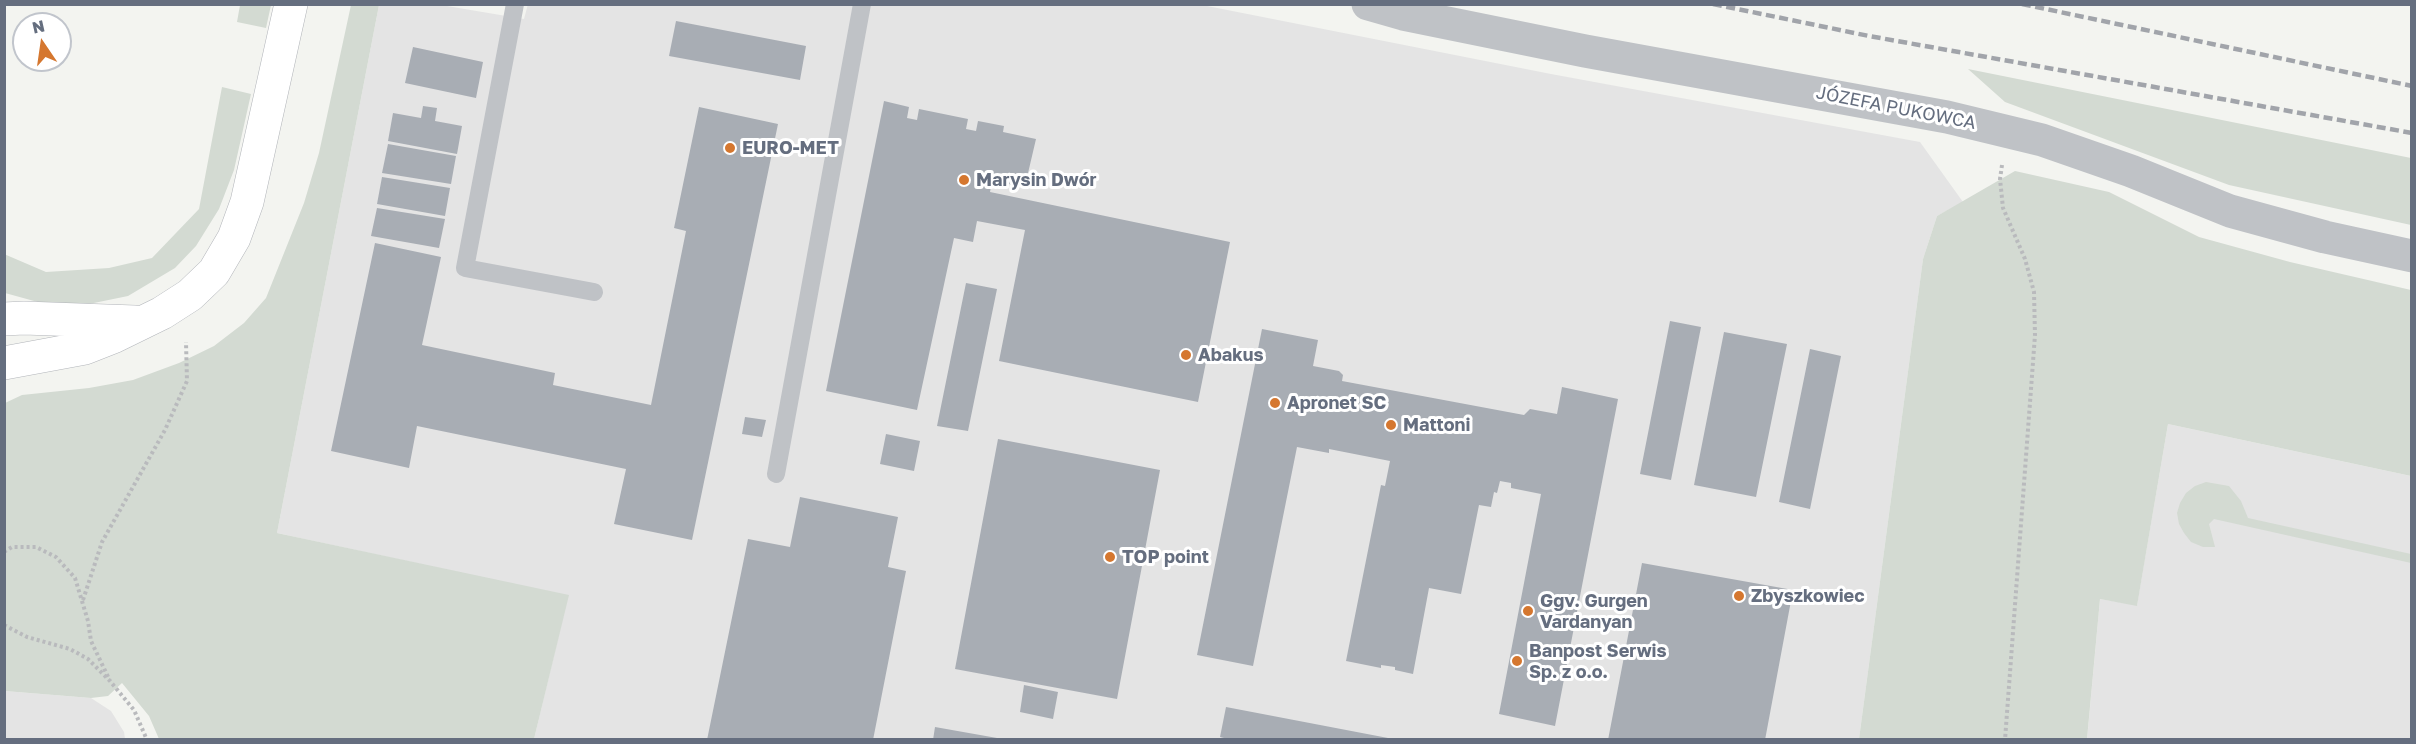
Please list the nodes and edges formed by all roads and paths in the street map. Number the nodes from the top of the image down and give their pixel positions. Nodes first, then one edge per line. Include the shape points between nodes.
1 (291, 4) edge
2 (515, 4) edge
3 (862, 4) edge
4 (1368, 4) edge
5 (2003, 159) dead end
6 (2412, 256) edge
7 (594, 292) dead end
8 (11, 315) edge
9 (140, 322) junction
10 (186, 342) dead end
11 (4, 363) edge
12 (776, 474) dead end
13 (4, 552) edge
14 (83, 600) junction
15 (4, 625) edge
16 (110, 681) junction
17 (147, 740) edge
18 (2005, 740) edge

1 - 9 street via 247,202 234,238 214,272 190,295
2 - 7 lane via 465,268
3 - 12 lane
4 - 6 street, JÓZEFA PUKOWCA via 1585,51 1844,97 2031,137 2230,211
5 - 18 path via 2003,208 2025,259 2034,292 2035,324
8 - 9 street
9 - 11 street via 85,348
10 - 14 path via 187,381 165,430 102,542
13 - 14 path via 12,547 36,547 56,557 75,578
14 - 16 path via 91,641
15 - 16 path via 88,659
16 - 17 path via 134,710

